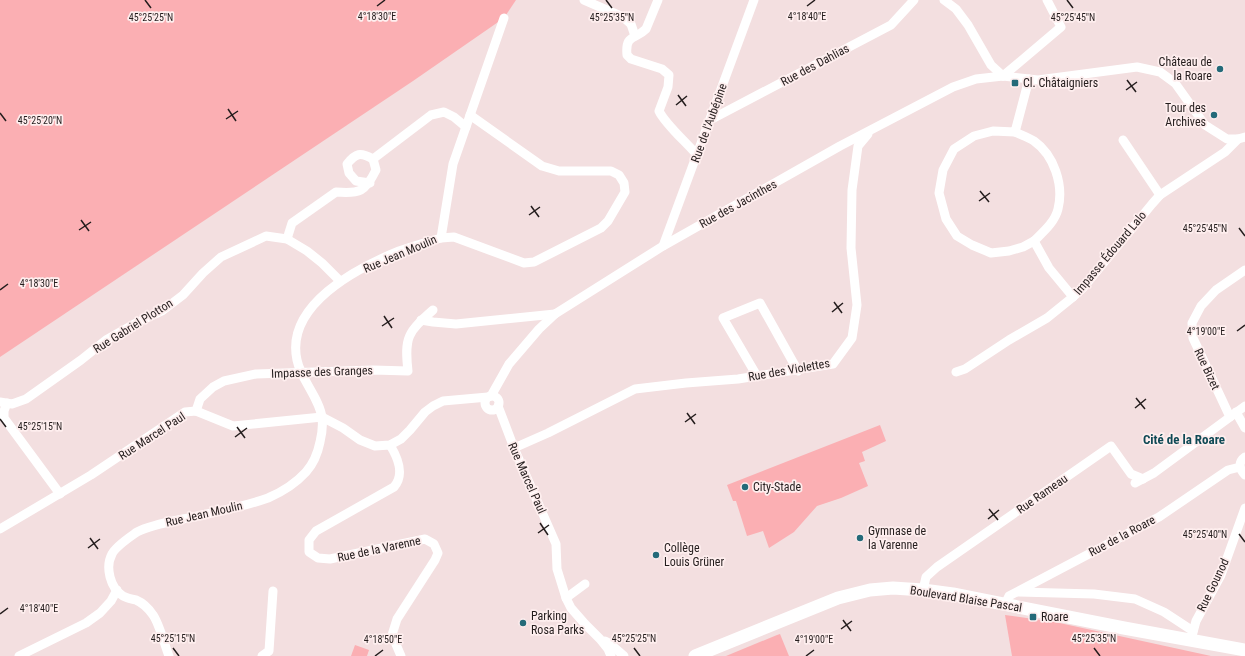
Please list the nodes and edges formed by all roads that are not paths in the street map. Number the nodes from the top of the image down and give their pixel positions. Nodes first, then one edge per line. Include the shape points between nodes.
1 (584, 0) edge
2 (658, 0) edge
3 (754, 0) edge
4 (914, 0) edge
5 (944, 0) edge
6 (1047, 0) edge
7 (504, 18) dead end
8 (635, 36) junction
9 (1003, 76) junction
10 (1029, 79) junction
11 (470, 115) junction
12 (710, 120) junction
13 (466, 127) junction
14 (872, 130) junction
15 (1014, 132) junction
16 (1242, 138) edge
17 (1123, 140) dead end
18 (697, 155) junction
19 (373, 159) junction
20 (370, 183) junction
21 (1160, 195) junction
22 (441, 238) junction
23 (288, 239) junction
24 (1034, 241) junction
25 (663, 246) junction
26 (1245, 270) edge
27 (340, 281) junction
28 (1073, 297) junction
29 (432, 310) dead end
30 (555, 314) junction
31 (421, 320) junction
32 (798, 371) junction
33 (301, 372) junction
34 (956, 372) dead end
35 (757, 376) junction
36 (4, 403) edge
37 (492, 403) junction
38 (1245, 406) edge
39 (196, 411) junction
40 (1233, 414) junction
41 (322, 417) junction
42 (1245, 428) edge
43 (390, 445) junction
44 (514, 448) junction
45 (1245, 457) edge
46 (1242, 471) edge
47 (60, 494) junction
48 (1245, 508) edge
49 (1, 528) edge
50 (585, 584) dead end
51 (117, 590) junction
52 (923, 590) junction
53 (273, 591) dead end
54 (1017, 592) junction
55 (566, 598) junction
56 (1005, 604) junction
57 (1193, 635) junction
58 (600, 639) junction
59 (1245, 650) edge
60 (19, 656) edge
61 (169, 656) edge
62 (262, 656) edge
63 (401, 656) edge
64 (611, 656) edge
65 (624, 656) edge
66 (695, 656) edge

1 - 8 street via 623,17 631,24
2 - 8 street via 646,29
3 - 12 street, Rue de l'Aubépine
4 - 12 street, Rue des Dahlias via 891,25
5 - 9 street via 956,9 991,65
6 - 9 street via 1061,27
7 - 11 street, Rue Jean Moulin
8 - 18 street via 629,40 627,55 669,75 668,87 659,111
9 - 10 street, Rue des Jacinthes
9 - 14 street, Rue des Jacinthes via 976,79 953,87
10 - 15 street
10 - 16 street, Rue des Jacinthes via 1137,67 1160,72 1175,83 1205,125 1226,139
11 - 13 street, Rue Jean Moulin
11 - 22 street via 542,166 559,171 611,171 619,175 624,183 625,192 601,228 534,262 524,263 454,237
12 - 18 street, Rue de l'Aubépine
13 - 19 street via 444,112 431,115
13 - 22 street, Rue Jean Moulin via 452,164
14 - 25 street, Rue des Jacinthes
14 - 32 street, Rue des Violettes via 858,146 852,190 852,248 857,305 852,338 833,364
15 - 24 street via 1034,141 1046,152 1056,169 1058,210 1049,227
15 - 24 street via 993,131 974,136 954,149 943,170 939,193 946,219 958,236 972,245 991,252 1009,252
16 - 21 street, Impasse Édouard Lalo
17 - 21 street
18 - 25 street, Rue de l'Aubépine
19 - 20 street via 376,170
19 - 20 street via 358,154 347,164 349,173 356,182
20 - 23 street via 360,192 336,192 292,224
21 - 28 street, Impasse Édouard Lalo
22 - 27 street, Rue Jean Moulin via 400,251
23 - 27 street, Rue Gabriel Plotton via 322,263
23 - 36 street, Rue Gabriel Plotton via 266,236 221,257 183,295 162,311 106,340 26,399 12,404
24 - 28 street via 1049,268
25 - 30 street, Rue des Jacinthes
26 - 40 street, Rue Bizet via 1216,290 1200,306 1192,323 1193,338
27 - 33 street, Rue Jean Moulin via 319,299 304,317 296,340 296,359
28 - 34 street, Impasse Édouard Lalo via 1047,318 965,369
29 - 31 street, Impasse des Granges
30 - 31 street via 456,324
30 - 37 street, Rue des Jacinthes via 508,364
31 - 33 street, Impasse des Granges via 407,340 408,371
32 - 35 street, Rue des Violettes
32 - 35 street via 760,303 723,318
33 - 39 street, Impasse des Granges via 256,374 224,381 212,387 200,399
33 - 41 street, Rue Jean Moulin
35 - 44 street, Rue des Violettes via 635,389
36 - 47 street via 4,418
37 - 43 street, Rue Marcel Paul via 442,401
37 - 44 street, Rue Marcel Paul
38 - 40 street
39 - 41 street, Rue Marcel Paul via 233,426
39 - 47 street, Rue Marcel Paul via 185,412
40 - 42 street, Rue Bizet
40 - 52 street, Rue Rameau via 1154,473 1139,481 1111,446 937,567 926,577
41 - 43 street via 374,446
41 - 51 street, Rue Jean Moulin via 318,453 307,471 289,487 268,498 234,508 160,524 138,532 124,541 112,553 108,563 109,576
43 - 63 street, Rue de la Varenne via 401,472 399,481 394,487 316,531 309,540 309,552 318,558 330,559 425,539 434,544 438,553 436,560 397,619 392,636
44 - 55 street, Rue Marcel Paul via 556,544 557,570
45 - 46 street, Rue de la Roare via 1240,464
46 - 54 street, Rue de la Roare via 1228,470 1159,517
47 - 49 street, Rue Marcel Paul
48 - 57 street, Rue Gounod via 1221,575 1196,621
50 - 55 street
51 - 60 street via 111,601 90,620
51 - 61 street via 121,595 144,605 155,617
52 - 56 main road, Boulevard Blaise Pascal
52 - 66 main road, Boulevard Blaise Pascal via 870,590 838,598
53 - 62 street via 269,651
54 - 56 street, Rue de la Roare via 1009,596
54 - 57 street, Boulevard Blaise Pascal via 1094,594 1135,599 1164,612
55 - 58 street, Rue Marcel Paul via 571,608
56 - 57 main road, Boulevard Blaise Pascal via 1124,628
57 - 59 main road, Boulevard Blaise Pascal
58 - 64 street, Rue Marcel Paul
58 - 65 street, Rue Marcel Paul

